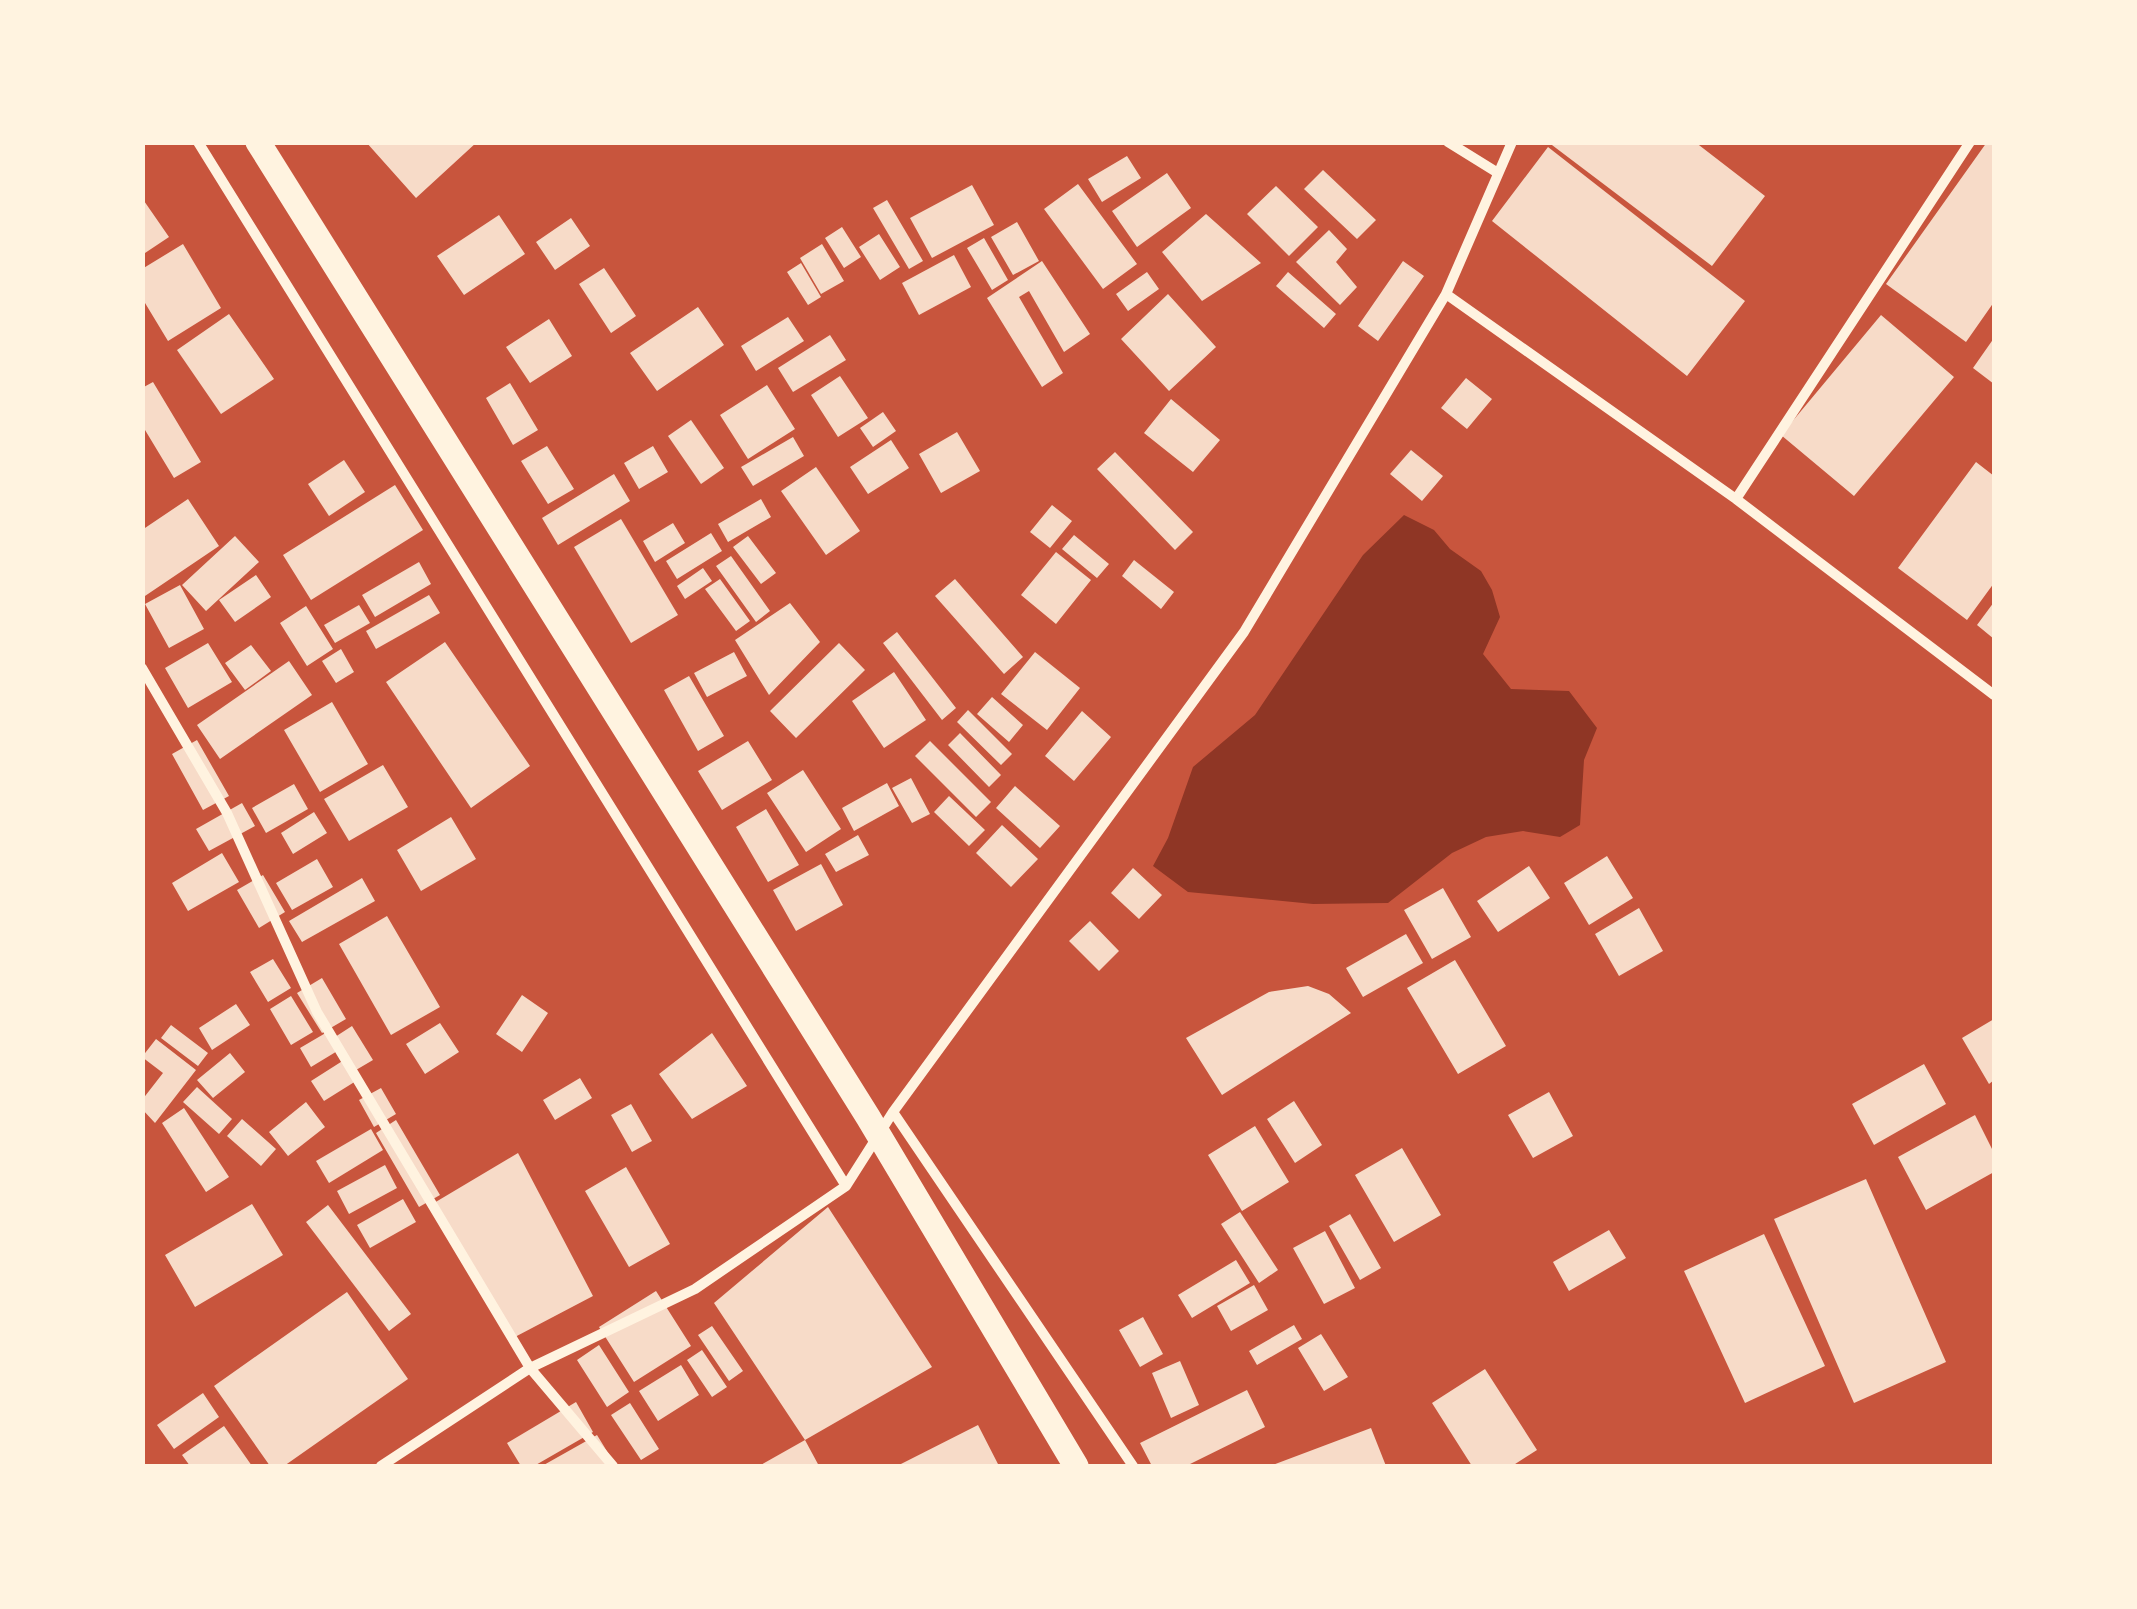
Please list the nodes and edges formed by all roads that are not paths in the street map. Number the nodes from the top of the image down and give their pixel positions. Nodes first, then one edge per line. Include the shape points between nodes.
1 (198, 142) edge
2 (258, 142) edge
3 (1448, 142) edge
4 (1512, 142) edge
5 (1970, 142) edge
6 (1498, 173) junction
7 (1446, 294) junction
8 (1736, 499) junction
9 (142, 668) edge
10 (1994, 695) edge
11 (893, 1112) junction
12 (846, 1186) junction
13 (530, 1368) junction
14 (381, 1466) edge
15 (613, 1466) edge
16 (1076, 1466) edge
17 (1133, 1466) edge

1 - 12 street
2 - 16 main road via 868,1117
3 - 6 street
4 - 6 street
5 - 8 street
6 - 7 street
7 - 8 street
7 - 11 street via 1244,632
8 - 10 street
9 - 13 street via 227,813 317,1012
11 - 12 street
11 - 17 street
12 - 13 street via 695,1290
13 - 14 street
13 - 15 street

